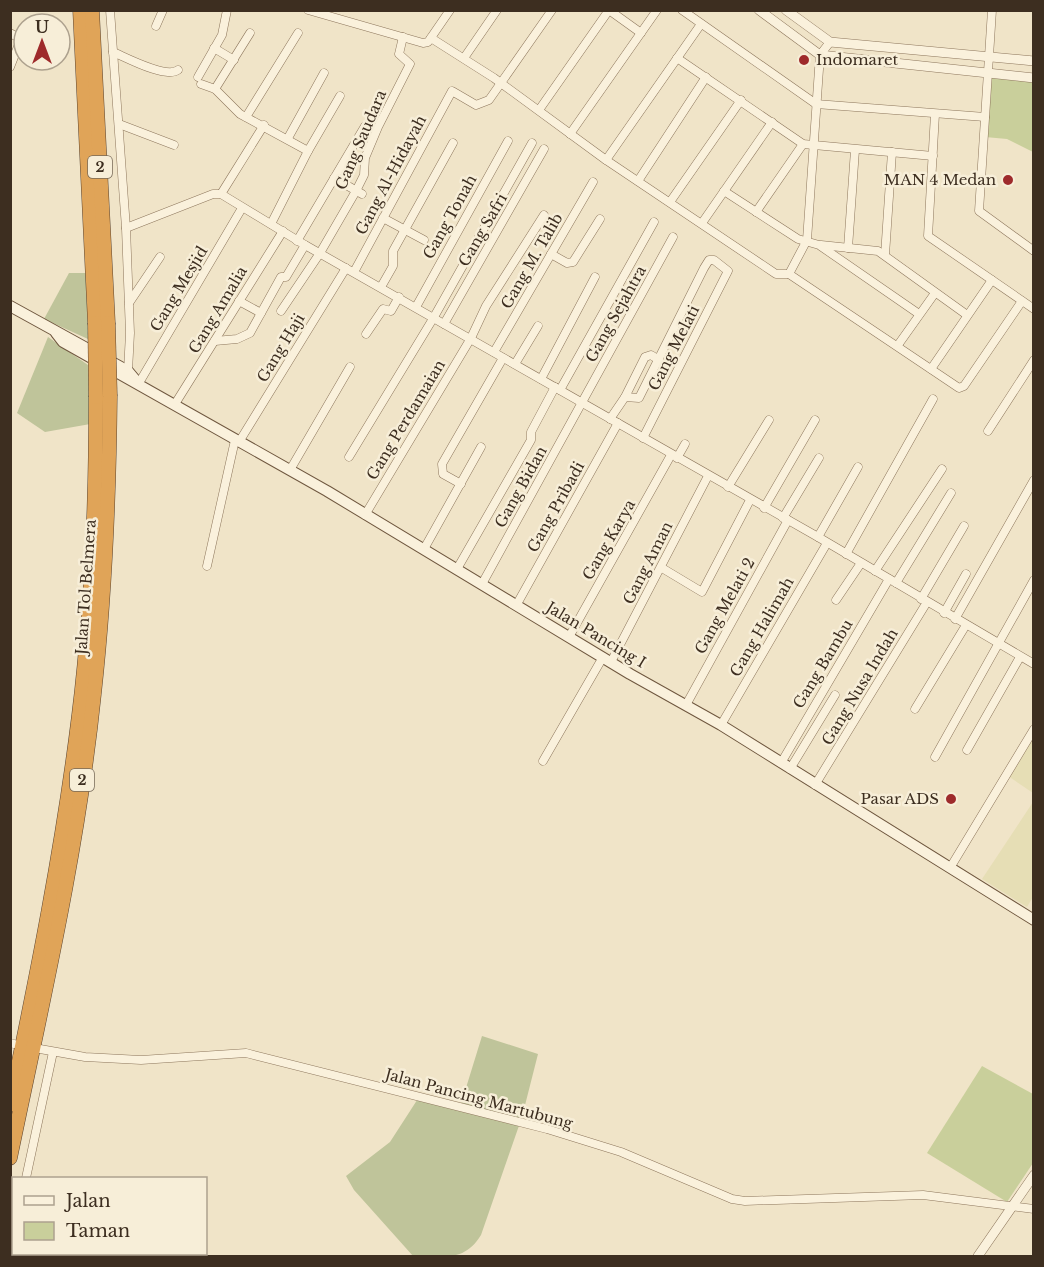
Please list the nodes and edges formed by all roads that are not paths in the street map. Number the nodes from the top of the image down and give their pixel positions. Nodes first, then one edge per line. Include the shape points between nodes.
1 (80, 10) edge
2 (92, 10) edge
3 (110, 10) edge
4 (163, 10) edge
5 (227, 10) edge
6 (308, 10) edge
7 (450, 10) edge
8 (497, 10) edge
9 (552, 10) edge
10 (657, 10) edge
11 (682, 10) edge
12 (759, 10) edge
13 (786, 10) edge
14 (992, 10) edge
15 (320, 11) edge
16 (701, 24) junction
17 (156, 26) dead end
18 (10, 33) edge
19 (250, 33) dead end
20 (298, 33) dead end
21 (641, 33) junction
22 (403, 37) junction
23 (431, 38) junction
24 (830, 42) junction
25 (214, 48) junction
26 (113, 52) junction
27 (820, 55) junction
28 (464, 57) junction
29 (678, 58) junction
30 (989, 58) junction
31 (234, 60) junction
32 (1034, 61) edge
33 (10, 67) edge
34 (178, 70) dead end
35 (324, 73) dead end
36 (988, 75) junction
37 (706, 77) junction
38 (1034, 78) edge
39 (501, 83) junction
40 (215, 89) junction
41 (340, 96) dead end
42 (741, 100) junction
43 (816, 104) junction
44 (539, 110) junction
45 (935, 114) junction
46 (246, 117) junction
47 (985, 117) junction
48 (772, 122) junction
49 (119, 124) junction
50 (264, 125) junction
51 (365, 126) dead end
52 (570, 134) junction
53 (288, 138) junction
54 (508, 141) dead end
55 (453, 142) dead end
56 (532, 143) dead end
57 (803, 144) junction
58 (174, 145) dead end
59 (812, 147) junction
60 (544, 149) dead end
61 (855, 150) junction
62 (308, 151) junction
63 (892, 153) junction
64 (933, 156) junction
65 (606, 159) junction
66 (334, 178) junction
67 (638, 181) junction
68 (593, 182) dead end
69 (724, 191) junction
70 (359, 192) junction
71 (221, 194) junction
72 (670, 202) junction
73 (242, 207) junction
74 (756, 212) junction
75 (544, 215) dead end
76 (383, 218) junction
77 (600, 219) dead end
78 (654, 222) dead end
79 (702, 222) junction
80 (271, 224) junction
81 (126, 228) junction
82 (405, 230) junction
83 (283, 231) junction
84 (673, 237) dead end
85 (424, 240) dead end
86 (807, 240) junction
87 (301, 243) junction
88 (819, 245) junction
89 (848, 248) junction
90 (1034, 251) edge
91 (320, 253) junction
92 (552, 254) junction
93 (885, 255) junction
94 (160, 257) dead end
95 (350, 270) junction
96 (789, 274) junction
97 (596, 277) dead end
98 (992, 280) junction
99 (381, 287) junction
100 (936, 293) junction
101 (399, 297) junction
102 (239, 301) junction
103 (1022, 301) junction
104 (129, 304) junction
105 (10, 306) edge
106 (416, 307) junction
107 (1034, 309) edge
108 (281, 311) dead end
109 (261, 313) junction
110 (919, 314) junction
111 (967, 315) junction
112 (434, 316) junction
113 (101, 323) junction
114 (444, 324) junction
115 (538, 326) dead end
116 (56, 333) junction
117 (366, 334) dead end
118 (471, 338) junction
119 (215, 342) junction
120 (898, 345) junction
121 (494, 352) junction
122 (504, 358) junction
123 (659, 360) junction
124 (1034, 360) edge
125 (515, 364) junction
126 (350, 367) dead end
127 (931, 369) junction
128 (128, 371) junction
129 (541, 379) junction
130 (139, 383) junction
131 (557, 389) junction
132 (103, 396) junction
133 (625, 397) junction
134 (933, 399) dead end
135 (583, 403) junction
136 (176, 404) junction
137 (769, 420) dead end
138 (815, 420) dead end
139 (614, 422) junction
140 (988, 431) dead end
141 (643, 438) junction
142 (237, 441) junction
143 (685, 444) dead end
144 (481, 447) dead end
145 (349, 457) dead end
146 (674, 457) junction
147 (819, 459) dead end
148 (858, 467) dead end
149 (942, 469) dead end
150 (290, 470) junction
151 (708, 476) junction
152 (1034, 480) edge
153 (461, 484) junction
154 (728, 487) junction
155 (951, 493) dead end
156 (750, 500) junction
157 (764, 508) junction
158 (365, 514) junction
159 (785, 519) junction
160 (964, 526) dead end
161 (818, 537) junction
162 (827, 543) junction
163 (424, 549) junction
164 (846, 554) junction
165 (861, 563) junction
166 (207, 566) dead end
167 (662, 568) junction
168 (458, 569) junction
169 (875, 571) junction
170 (966, 574) dead end
171 (1034, 580) edge
172 (892, 581) junction
173 (482, 584) junction
174 (836, 600) dead end
175 (924, 601) junction
176 (517, 604) junction
177 (944, 613) junction
178 (955, 619) junction
179 (966, 625) junction
180 (569, 637) junction
181 (998, 643) junction
182 (1020, 657) junction
183 (607, 659) junction
184 (1034, 664) edge
185 (835, 695) dead end
186 (686, 705) junction
187 (915, 709) dead end
188 (721, 725) junction
189 (1034, 729) edge
190 (967, 750) dead end
191 (935, 757) dead end
192 (543, 761) dead end
193 (785, 766) junction
194 (815, 785) junction
195 (950, 868) junction
196 (1034, 920) edge
197 (40, 1049) dead end
198 (53, 1052) junction
199 (10, 1105) edge
200 (10, 1158) edge
201 (1034, 1175) edge
202 (26, 1177) edge
203 (1012, 1206) junction
204 (1034, 1209) edge
205 (978, 1257) edge

1 - 113 highway, Jalan Tol Belmera / 2
2 - 113 highway, Jalan Tol Belmera / 2
3 - 26 street
4 - 17 street
5 - 25 street via 222,35
6 - 15 street
7 - 23 street
8 - 28 street
9 - 39 street
10 - 21 street
11 - 16 street
12 - 27 street
13 - 24 street
14 - 30 street
15 - 22 street
16 - 29 street
16 - 43 street
18 - 33 street via 21,39
19 - 31 street
20 - 46 street
21 - 44 street via 609,10
21 - 52 street
22 - 23 street via 423,44
22 - 70 street, Gang Saudara via 399,54 410,64 365,158
23 - 28 street
24 - 27 street
24 - 30 street
25 - 31 street
25 - 40 street via 200,80
26 - 34 street via 162,72
26 - 49 street
27 - 36 street
27 - 43 street
28 - 39 street
29 - 37 street
29 - 65 street
30 - 32 street
30 - 36 street
31 - 40 street
35 - 53 street
36 - 38 street
36 - 47 street
37 - 42 street
37 - 67 street
39 - 44 street
39 - 76 street, Gang Al-Hidayah via 489,100 480,105 452,91
40 - 46 street
41 - 62 street
42 - 48 street
42 - 72 street
43 - 45 street
43 - 59 street
44 - 52 street
45 - 47 street
45 - 64 street
46 - 50 street
47 - 90 street via 979,211
48 - 57 street
48 - 69 street
49 - 58 street
49 - 81 street
50 - 53 street
50 - 71 street
51 - 66 street
52 - 65 street
53 - 62 street
54 - 106 street, Gang Tonah
55 - 82 street
56 - 112 street
57 - 59 street
57 - 74 street
59 - 61 street
59 - 86 street
60 - 114 street, Gang Safri
61 - 63 street
61 - 89 street
62 - 80 street
63 - 64 street
63 - 93 street
64 - 98 street via 928,236
65 - 67 street
66 - 70 street
66 - 87 street
67 - 72 street
68 - 92 street, Gang M. Talib
69 - 74 street
69 - 79 street
70 - 91 street, Gang Saudara
71 - 73 street
71 - 81 street
72 - 79 street
73 - 80 street
73 - 130 street, Gang Mesjid
74 - 86 street via 798,240
75 - 118 street, Gang Perdamaian via 486,306
76 - 82 street
76 - 95 street, Gang Al-Hidayah
77 - 92 street via 575,261 567,263
78 - 131 street
79 - 96 street via 776,274
80 - 83 street
81 - 104 street
82 - 85 street
82 - 99 street
83 - 87 street
83 - 102 street, Gang Amalia
84 - 135 street, Gang Sejahtra
86 - 88 street
86 - 96 street
87 - 91 street
87 - 109 street via 286,277 281,277
88 - 89 street
88 - 110 street
89 - 93 street via 875,250
91 - 95 street
91 - 108 street, Gang Saudara
92 - 121 street, Gang M. Talib
93 - 100 street
94 - 104 street
95 - 99 street
95 - 142 street, Gang Haji
96 - 120 street
97 - 129 street
98 - 103 street
98 - 111 street
99 - 101 street
100 - 110 street
100 - 111 street
101 - 106 street
101 - 117 street via 391,311 383,309
102 - 109 street
102 - 119 street, Gang Amalia
103 - 107 street
103 - 127 street via 964,386 959,388
104 - 128 street
105 - 116 main road, Jalan Pancing I
106 - 112 street
109 - 119 street via 245,337
110 - 120 street
111 - 127 street
112 - 114 street
112 - 145 street
113 - 132 highway, Jalan Tol Belmera / 2, bridge
114 - 118 street
115 - 125 street
116 - 128 main road, Jalan Pancing I
116 - 130 main road, Jalan Pancing I via 63,342
118 - 121 street
118 - 158 street, Gang Perdamaian
119 - 136 street, Gang Amalia
120 - 127 street
121 - 122 street
122 - 125 street
122 - 153 street via 442,464 442,472
123 - 133 street via 639,398
123 - 133 street, Gang Pribadi via 651,355 645,357
123 - 141 street, Gang Melati via 709,260 714,260 728,271
124 - 140 street
125 - 129 street
126 - 150 street
128 - 130 main road, Jalan Pancing I
129 - 131 street
130 - 136 main road, Jalan Pancing I
131 - 135 street
131 - 168 street
132 - 199 highway, Jalan Tol Belmera / 2 via 79,714 49,911
132 - 200 highway, Jalan Tol Belmera / 2 via 104,589 88,745 56,941
133 - 139 street, Gang Pribadi
134 - 164 street
135 - 139 street
135 - 173 street, Gang Bidan
136 - 142 main road, Jalan Pancing I
137 - 154 street
138 - 157 street
139 - 141 street
139 - 176 street, Gang Pribadi
141 - 146 street
142 - 150 main road, Jalan Pancing I
142 - 166 street, Gang Haji
143 - 146 street, Gang Karya
144 - 153 street
146 - 151 street
146 - 180 street, Gang Karya
147 - 159 street, Gang Melati 2
148 - 161 street
149 - 169 street
150 - 158 main road, Jalan Pancing I
151 - 154 street
151 - 167 street, Gang Aman
152 - 178 street
153 - 163 street
154 - 156 street
155 - 172 street, Gang Bambu
156 - 157 street
156 - 167 street via 702,591
157 - 159 street
158 - 163 main road, Jalan Pancing I
159 - 161 street
159 - 186 street, Gang Melati 2
160 - 175 street, Gang Nusa Indah
161 - 162 street
162 - 164 street
162 - 188 street, Gang Halimah
163 - 168 main road, Jalan Pancing I
164 - 165 street
165 - 169 street
165 - 174 street
167 - 183 street, Gang Aman
168 - 173 main road, Jalan Pancing I
169 - 172 street
170 - 177 street
171 - 181 street
172 - 175 street
172 - 193 street, Gang Bambu
173 - 176 main road, Jalan Pancing I
175 - 177 street
175 - 194 street, Gang Nusa Indah
176 - 180 main road, Jalan Pancing I
177 - 178 street
178 - 179 street
179 - 181 street
179 - 187 street
180 - 183 main road, Jalan Pancing I
181 - 182 street
181 - 191 street
182 - 184 street
182 - 190 street
183 - 186 main road, Jalan Pancing I
183 - 192 street, Gang Aman
185 - 193 street
186 - 188 main road, Jalan Pancing I
188 - 193 main road, Jalan Pancing I
189 - 195 street
193 - 194 main road, Jalan Pancing I
194 - 195 main road, Jalan Pancing I
195 - 196 main road, Jalan Pancing I
197 - 198 street, Jalan Pancing Martubung
198 - 202 street
198 - 203 street, Jalan Pancing Martubung via 85,1058 141,1060 246,1053 547,1129 621,1152 732,1199 924,1195
201 - 203 street
203 - 204 street, Jalan Pancing Martubung
203 - 205 street

